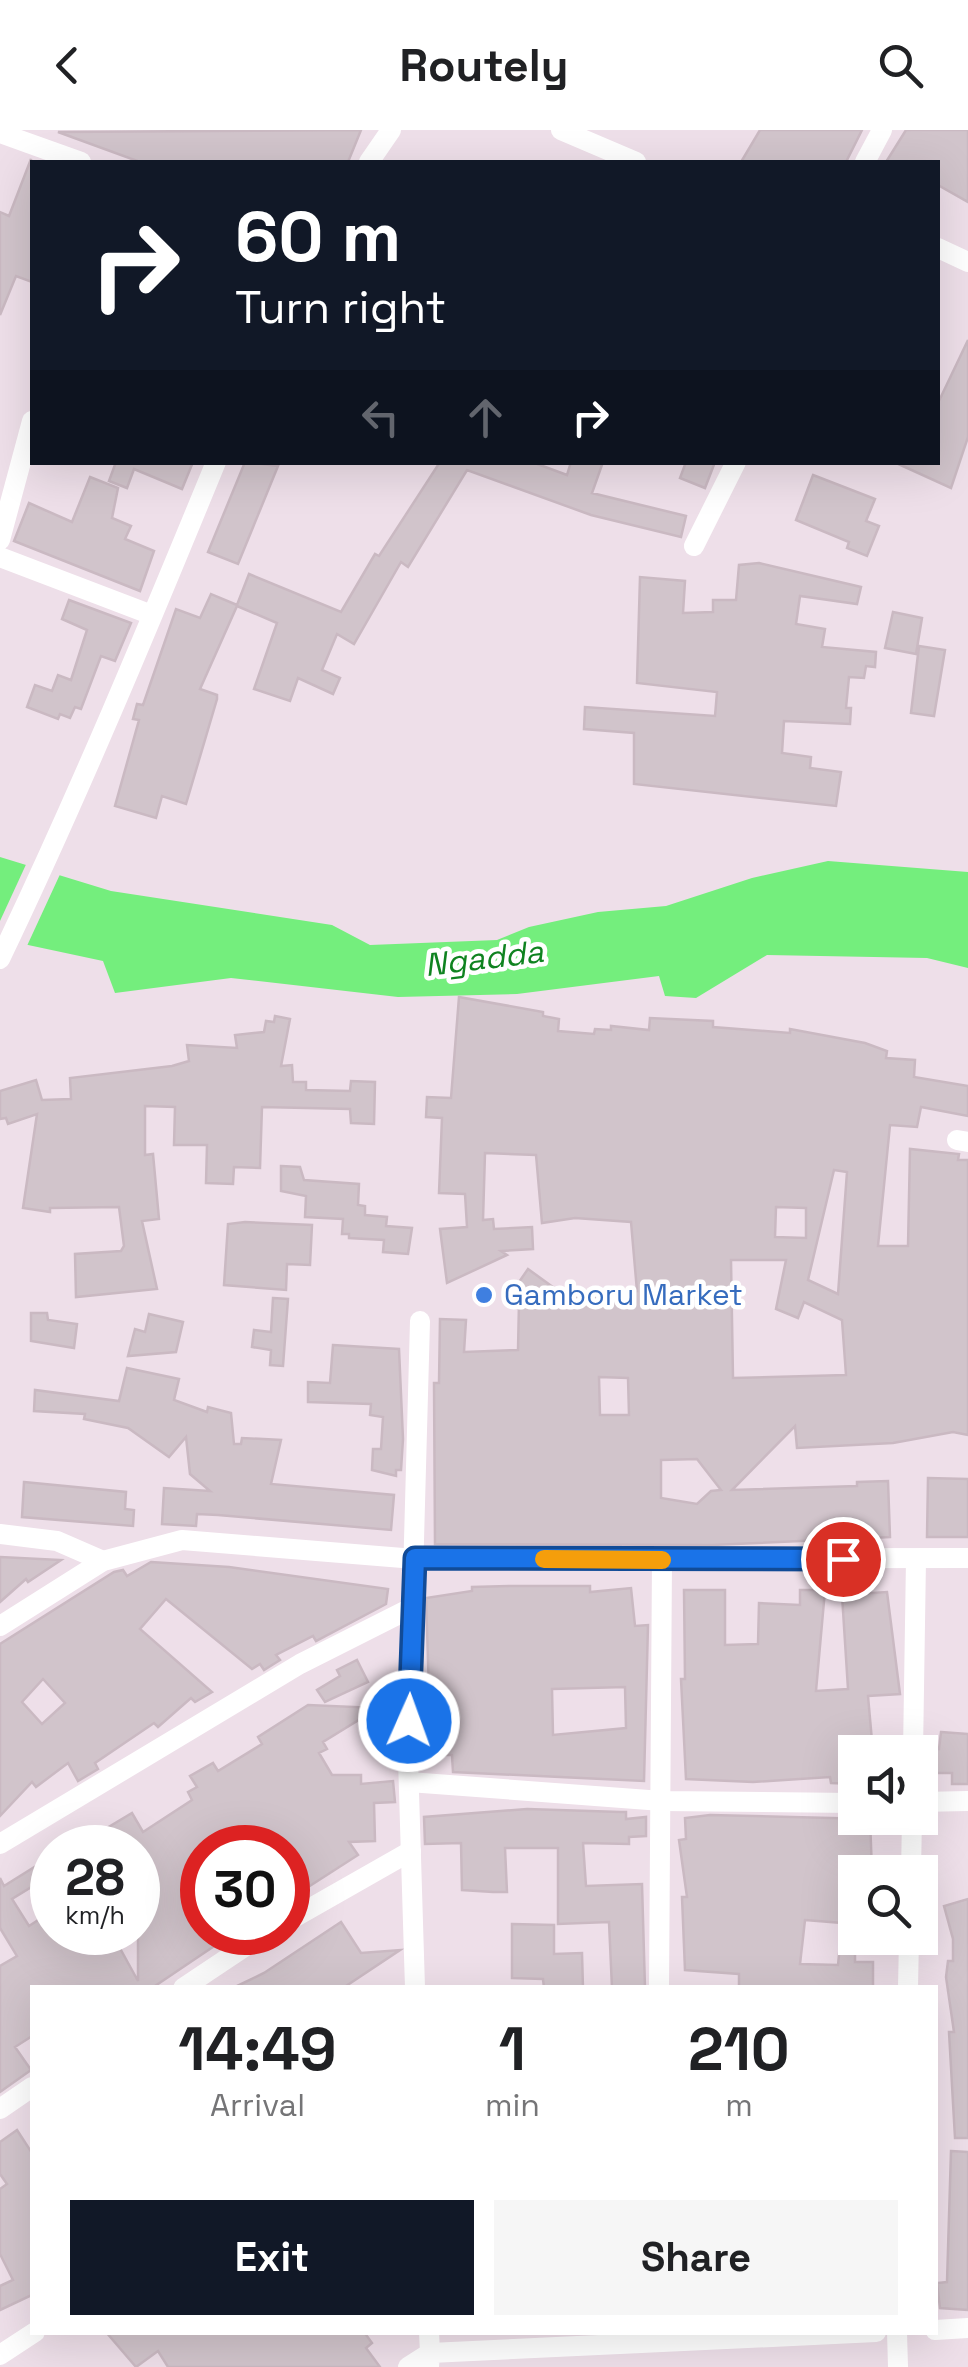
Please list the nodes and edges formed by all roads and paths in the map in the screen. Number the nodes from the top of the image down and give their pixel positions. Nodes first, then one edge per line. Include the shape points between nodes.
1 (391, 130) edge
2 (560, 130) edge
3 (882, 130) edge
4 (0, 133) edge
5 (75, 160) edge
6 (370, 160) edge
7 (631, 160) edge
8 (866, 160) edge
9 (940, 249) edge
10 (968, 262) edge
11 (30, 429) edge
12 (215, 465) edge
13 (734, 465) edge
14 (0, 540) edge
15 (694, 546) dead end
16 (0, 557) edge
17 (152, 615) junction
18 (0, 959) edge
19 (420, 1321) dead end
20 (0, 1534) edge
21 (415, 1558) junction
22 (968, 1558) edge
23 (916, 1559) junction
24 (662, 1560) junction
25 (102, 1561) junction
26 (414, 1607) junction
27 (0, 1626) edge
28 (913, 1735) edge
29 (409, 1782) junction
30 (662, 1801) junction
31 (968, 1801) edge
32 (938, 1802) edge
33 (838, 1803) edge
34 (0, 1844) edge
35 (411, 1851) junction
36 (310, 1908) edge
37 (232, 1955) edge
38 (909, 1955) edge
39 (188, 1985) edge
40 (415, 1985) edge
41 (659, 1985) edge
42 (908, 1985) edge
43 (30, 2088) edge
44 (0, 2108) edge
45 (968, 2328) edge
46 (938, 2330) edge
47 (31, 2335) edge
48 (764, 2335) edge
49 (897, 2335) edge
50 (653, 2338) edge
51 (429, 2351) edge
52 (0, 2356) edge
53 (408, 2367) edge
54 (653, 2367) edge
55 (898, 2367) edge

1 - 6 street
2 - 7 street
3 - 8 street
4 - 5 street
9 - 10 street
11 - 14 street
12 - 17 street
13 - 15 street
16 - 17 street
17 - 18 street
19 - 21 street
20 - 25 street via 57,1540
21 - 24 street
21 - 25 street via 182,1540
21 - 26 street
22 - 23 street
23 - 24 street
23 - 28 street
24 - 30 street
25 - 27 street
26 - 29 street
26 - 34 street via 300,1664
29 - 30 street
29 - 35 street
30 - 33 street
30 - 41 street
31 - 32 street
35 - 36 street
35 - 40 street
37 - 39 street
38 - 42 street
43 - 44 street
45 - 46 street
47 - 52 street
48 - 50 street
49 - 55 street
50 - 51 street
50 - 54 street
51 - 53 street

